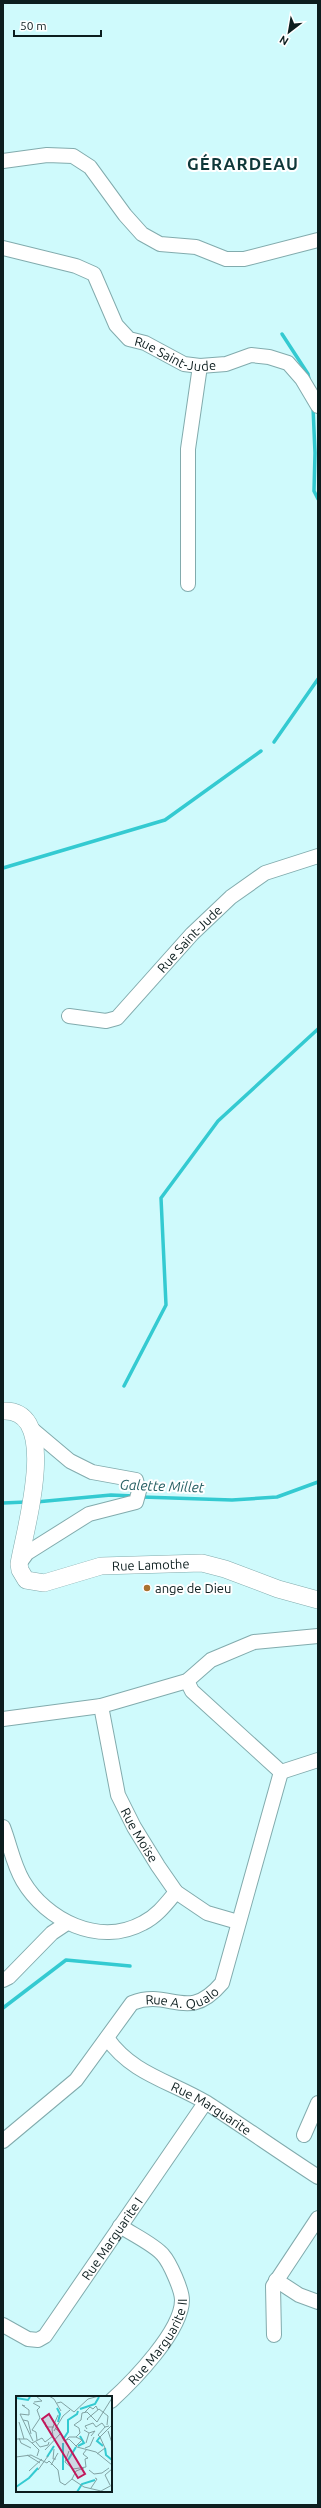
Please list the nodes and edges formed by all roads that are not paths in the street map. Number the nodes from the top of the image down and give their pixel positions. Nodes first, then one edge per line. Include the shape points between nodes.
1 (3, 160) edge
2 (318, 240) edge
3 (3, 248) edge
4 (200, 366) junction
5 (318, 406) edge
6 (188, 584) dead end
7 (318, 856) edge
8 (70, 1016) dead end
9 (3, 1411) edge
10 (32, 1429) junction
11 (19, 1564) junction
12 (318, 1600) edge
13 (318, 1636) edge
14 (187, 1681) junction
15 (101, 1706) junction
16 (3, 1719) edge
17 (318, 1760) edge
18 (281, 1772) junction
19 (3, 1827) edge
20 (176, 1892) junction
21 (238, 1922) junction
22 (67, 1923) junction
23 (3, 1980) edge
24 (107, 2038) junction
25 (205, 2103) junction
26 (318, 2103) edge
27 (304, 2134) dead end
28 (3, 2141) edge
29 (318, 2177) edge
30 (318, 2218) edge
31 (120, 2226) junction
32 (276, 2280) junction
33 (318, 2302) edge
34 (3, 2325) edge
35 (274, 2335) dead end
36 (112, 2400) edge

1 - 2 street via 47,155 73,156 90,167 142,234 160,244 196,247 226,259 244,260
3 - 4 street, Rue Saint-Jude via 76,266 94,274 116,325 128,339 145,344 184,364
4 - 5 street, Rue Saint-Jude via 226,364 252,355 288,363 302,379
4 - 6 street via 188,449
7 - 8 street, Rue Saint-Jude via 265,873 231,896 187,940 117,1018 106,1021
9 - 10 street via 9,1410 28,1420
10 - 11 street via 36,1471
10 - 11 street via 70,1461 92,1472 136,1480 139,1496 136,1502 89,1514 27,1553
11 - 12 street, Rue Lamothe via 26,1580 39,1584 101,1566 202,1563 225,1568 278,1589
13 - 14 street via 254,1642 211,1660
14 - 15 street
14 - 18 street via 192,1691
15 - 16 street
15 - 20 street, Rue Moïse via 118,1795 134,1827
17 - 18 street
18 - 21 street, Rue A. Qualo
19 - 22 street via 23,1881 38,1902
20 - 21 street, Rue Moïse via 207,1913
20 - 22 street via 158,1913 132,1928 101,1931
21 - 24 street, Rue A. Qualo via 222,1983 211,1996 190,2005 143,1999 132,2003
22 - 23 street via 52,1933
24 - 25 street, Rue Marguarite via 118,2053 132,2065
24 - 28 street, Rue A. Qualo via 76,2080
25 - 29 street, Rue Marguarite
25 - 31 street, Rue Marguarite I
26 - 27 street
30 - 32 street
31 - 34 street, Rue Marguarite I via 45,2336 38,2340 28,2339
31 - 36 street, Rue Marguarite II via 162,2253 182,2299 180,2310 162,2345 144,2370
32 - 33 street via 300,2295
32 - 35 street via 271,2293

